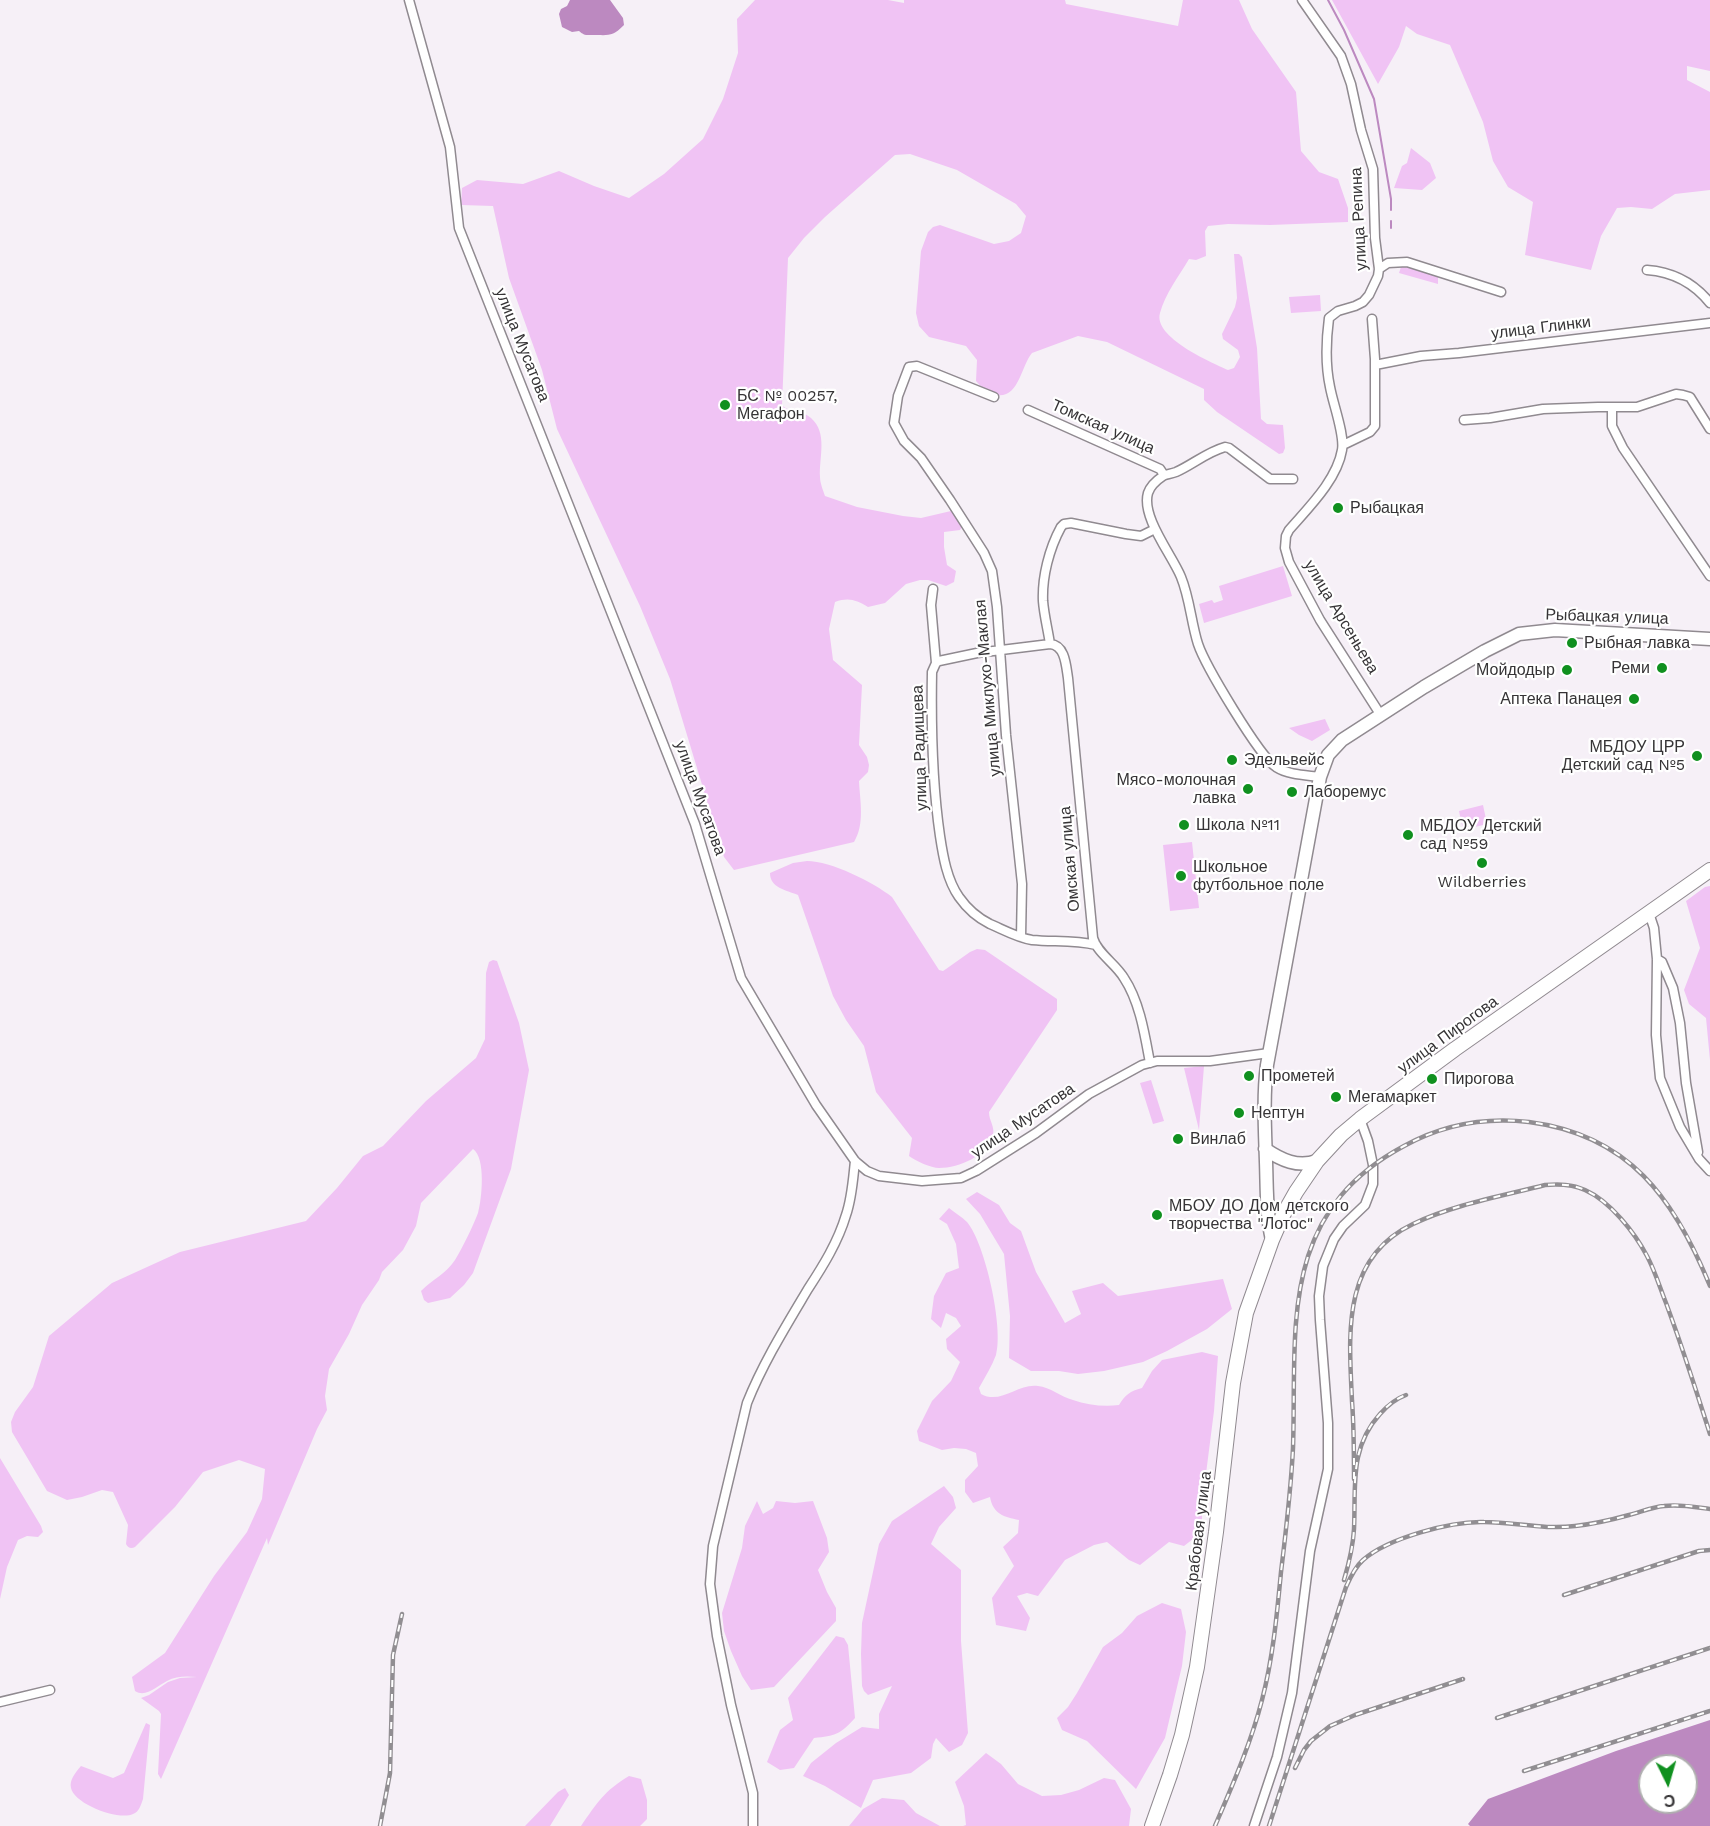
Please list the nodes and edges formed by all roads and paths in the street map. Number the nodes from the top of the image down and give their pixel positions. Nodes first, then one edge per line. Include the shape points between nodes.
1 (409, 0) edge
2 (1302, 0) edge
3 (1379, 269) junction
4 (1647, 270) dead end
5 (1710, 287) edge
6 (1501, 292) dead end
7 (1707, 300) edge
8 (1372, 319) dead end
9 (1710, 323) edge
10 (1375, 365) junction
11 (994, 397) dead end
12 (1612, 408) junction
13 (1028, 410) dead end
14 (1464, 420) dead end
15 (1710, 429) edge
16 (1342, 445) junction
17 (1164, 475) junction
18 (1293, 479) dead end
19 (1155, 529) junction
20 (1710, 576) edge
21 (933, 589) dead end
22 (1710, 639) edge
23 (1050, 644) junction
24 (999, 650) junction
25 (936, 663) junction
26 (1380, 714) junction
27 (1320, 777) junction
28 (1710, 870) edge
29 (1649, 913) junction
30 (1021, 937) junction
31 (1096, 945) junction
32 (1657, 959) junction
33 (1269, 1053) junction
34 (1150, 1064) junction
35 (1360, 1119) junction
36 (1265, 1149) junction
37 (1699, 1159) junction
38 (855, 1161) junction
39 (1317, 1161) junction
40 (1710, 1171) edge
41 (1272, 1240) junction
42 (50, 1690) dead end
43 (0, 1702) edge
44 (753, 1826) edge
45 (1152, 1826) edge
46 (1254, 1826) edge

1 - 38 street, улица Мусатова via 450,147 459,228 695,824 741,978 816,1105
2 - 3 street, улица Репина via 1341,56 1351,84 1373,168
3 - 6 street via 1388,263 1407,262
3 - 16 street, улица Репина via 1363,302 1329,318 1329,384
4 - 7 street via 1679,277
5 - 7 street via 1705,293
8 - 10 street
9 - 10 street, улица Глинки via 1421,356
10 - 16 street via 1375,426
11 - 24 street, улица Миклухо-Маклая via 917,366 909,367 898,396 894,423 984,553 992,571
12 - 14 street via 1543,409
12 - 15 street via 1637,408 1683,394 1690,397
12 - 20 street via 1612,426 1623,448
13 - 17 street, Томская улица via 1160,469
16 - 26 street, улица Арсеньева via 1323,490 1289,530 1285,548 1288,562 1316,612
17 - 18 street via 1225,447 1270,478
17 - 19 street via 1147,496
19 - 23 street via 1141,536 1071,524 1061,527 1043,587
19 - 27 street via 1184,583 1203,658 1244,726 1273,765 1287,772
21 - 25 street, улица Радищева
22 - 26 main road, Рыбацкая улица via 1555,630 1519,634
23 - 24 street
23 - 31 street, Омская улица via 1062,650 1068,678
24 - 25 street
24 - 30 street, улица Миклухо-Маклая via 1022,884
25 - 30 street, улица Радищева via 932,672 934,799 951,881 958,897 977,916
26 - 27 main road via 1335,746
27 - 33 main road
28 - 29 main road, улица Пирогова
29 - 32 street
29 - 35 main road, улица Пирогова
30 - 31 street, улица Радищева
31 - 34 street via 1129,986
32 - 37 street via 1673,988 1678,1011
32 - 37 street via 1660,1078 1680,1127
33 - 34 street, улица Мусатова
33 - 36 main road
34 - 38 street, улица Мусатова via 1089,1094 1036,1133 961,1178 922,1181 879,1176
35 - 39 main road, улица Пирогова
35 - 46 street via 1373,1165 1373,1184 1365,1205 1334,1239 1323,1266 1319,1304 1328,1469 1310,1551 1292,1693 1277,1757
36 - 39 main road via 1300,1164
36 - 41 main road
37 - 40 street
38 - 44 street via 850,1200 839,1234 747,1403 713,1546 712,1605 753,1792
39 - 41 main road, улица Пирогова via 1291,1199
41 - 45 main road, Крабовая улица via 1239,1344 1197,1666 1179,1745
42 - 43 street

